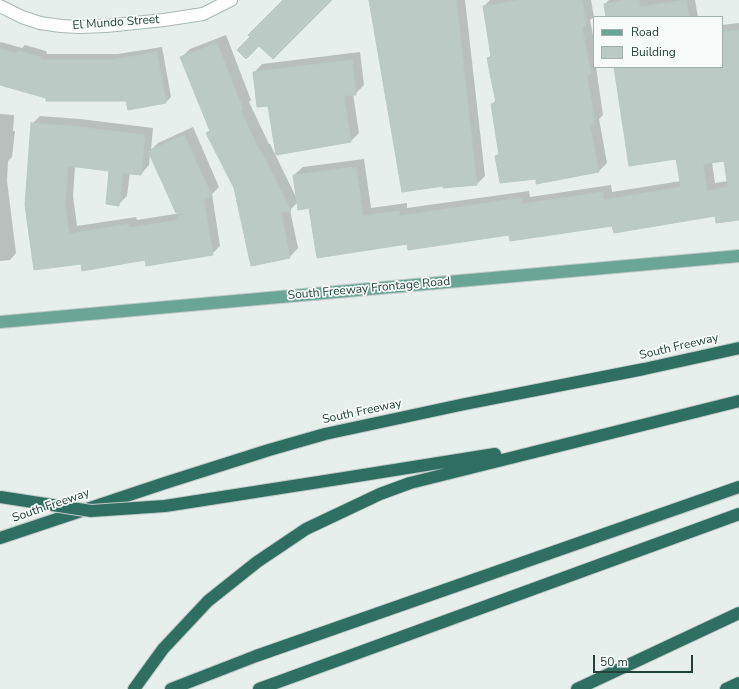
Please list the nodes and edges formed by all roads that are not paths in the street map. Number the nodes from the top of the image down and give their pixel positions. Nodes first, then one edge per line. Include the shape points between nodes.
1 (231, 0) edge
2 (0, 6) edge
3 (739, 256) edge
4 (0, 322) edge
5 (739, 348) edge
6 (739, 401) edge
7 (569, 442) junction
8 (739, 487) edge
9 (0, 497) edge
10 (739, 514) edge
11 (0, 538) edge
12 (739, 613) edge
13 (610, 674) junction
14 (739, 683) edge
15 (134, 689) edge
16 (171, 689) edge
17 (259, 689) edge
18 (576, 689) edge
19 (594, 689) edge
20 (726, 689) edge

1 - 2 street, El Mundo Street via 203,14 79,27 40,23
3 - 4 main road, South Freeway Frontage Road
5 - 11 highway, South Freeway via 325,434 180,478
6 - 7 highway
7 - 9 highway, bridge via 165,506 91,511
7 - 15 highway via 410,483 380,494 306,529 257,562 208,601 163,649
8 - 16 highway via 256,656
10 - 17 highway
12 - 13 highway
13 - 18 highway
13 - 19 highway
14 - 20 highway

